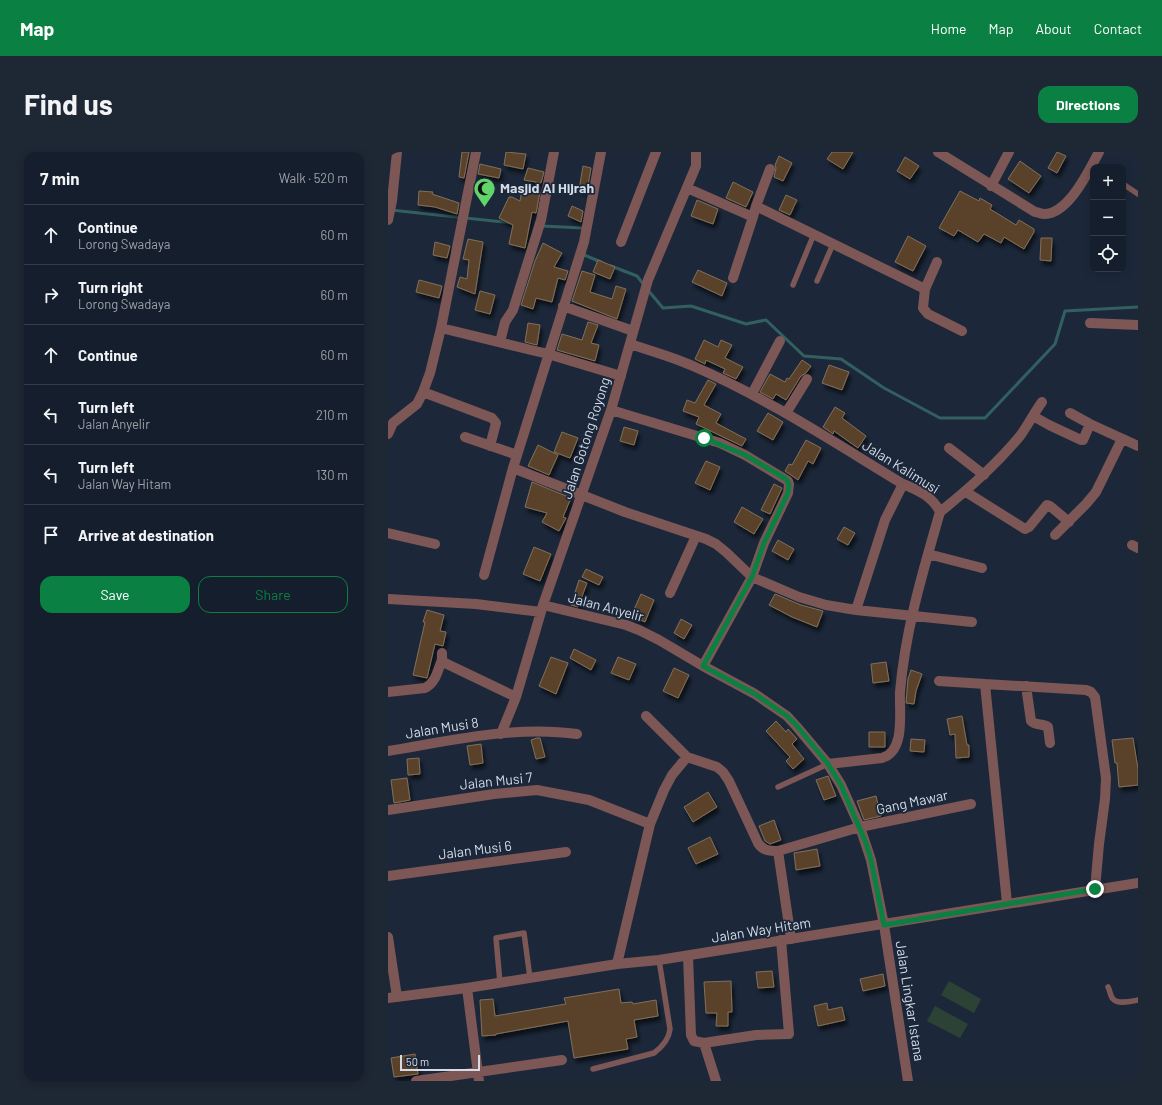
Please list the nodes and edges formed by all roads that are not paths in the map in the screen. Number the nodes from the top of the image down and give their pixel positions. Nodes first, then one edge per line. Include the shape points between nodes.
1 (396, 152) edge
2 (476, 152) edge
3 (554, 152) edge
4 (601, 152) edge
5 (656, 152) edge
6 (696, 152) edge
7 (938, 152) edge
8 (1009, 152) edge
9 (1099, 152) edge
10 (770, 169) dead end
11 (991, 186) junction
12 (1126, 186) edge
13 (687, 188) junction
14 (1138, 194) edge
15 (756, 206) junction
16 (753, 217) junction
17 (389, 218) edge
18 (814, 234) junction
19 (621, 242) dead end
20 (833, 244) junction
21 (937, 262) dead end
22 (733, 278) dead end
23 (817, 281) dead end
24 (793, 285) dead end
25 (925, 289) junction
26 (563, 306) junction
27 (1090, 323) dead end
28 (1138, 325) edge
29 (441, 328) junction
30 (633, 331) junction
31 (962, 331) dead end
32 (780, 341) dead end
33 (500, 342) junction
34 (630, 344) junction
35 (548, 354) junction
36 (621, 376) junction
37 (807, 379) dead end
38 (423, 392) junction
39 (752, 394) junction
40 (1042, 402) dead end
41 (611, 410) junction
42 (786, 413) junction
43 (1070, 413) dead end
44 (1033, 416) junction
45 (1090, 424) junction
46 (388, 434) edge
47 (465, 437) dead end
48 (1122, 439) junction
49 (490, 446) junction
50 (1138, 446) edge
51 (949, 448) dead end
52 (517, 456) junction
53 (513, 468) junction
54 (984, 475) junction
55 (903, 484) junction
56 (966, 492) junction
57 (582, 495) junction
58 (940, 512) junction
59 (1069, 522) junction
60 (388, 534) edge
61 (696, 536) junction
62 (1055, 536) dead end
63 (435, 544) dead end
64 (928, 554) junction
65 (982, 568) dead end
66 (484, 575) dead end
67 (752, 577) junction
68 (670, 593) dead end
69 (388, 599) edge
70 (542, 608) junction
71 (856, 610) junction
72 (912, 617) junction
73 (972, 622) dead end
74 (703, 666) junction
75 (939, 681) dead end
76 (985, 684) junction
77 (1026, 686) junction
78 (388, 692) edge
79 (516, 697) junction
80 (646, 716) dead end
81 (501, 734) junction
82 (578, 734) dead end
83 (1050, 743) dead end
84 (388, 751) edge
85 (686, 757) junction
86 (828, 764) junction
87 (778, 787) dead end
88 (971, 804) dead end
89 (388, 810) edge
90 (650, 824) junction
91 (860, 827) junction
92 (778, 851) junction
93 (566, 852) dead end
94 (388, 876) edge
95 (1138, 883) edge
96 (1095, 889) junction
97 (1007, 903) junction
98 (884, 925) junction
99 (388, 937) edge
100 (786, 940) junction
101 (688, 956) junction
102 (659, 960) junction
103 (617, 964) junction
104 (391, 972) edge
105 (530, 978) junction
106 (500, 983) junction
107 (1108, 987) dead end
108 (467, 988) junction
109 (393, 997) edge
110 (1138, 1000) edge
111 (704, 1043) junction
112 (562, 1060) dead end
113 (593, 1069) dead end
114 (478, 1076) edge
115 (416, 1081) edge
116 (716, 1081) edge
117 (908, 1081) edge

1 - 17 street
2 - 29 street
3 - 33 street via 540,224
4 - 26 street via 584,242
5 - 19 street
6 - 13 street, Jalan Gotong Royong via 696,166
7 - 11 street
8 - 11 street
9 - 11 street via 1078,188 1060,209 1051,212 1035,212
10 - 15 street
12 - 14 lane
13 - 16 street
13 - 30 street, Jalan Gotong Royong via 648,280
15 - 16 street
15 - 18 street
16 - 22 street
18 - 20 street
18 - 24 lane
20 - 23 lane
20 - 25 street
21 - 25 street
25 - 31 street via 922,306 925,312
26 - 30 street
26 - 35 street
27 - 28 street
29 - 33 street
29 - 38 street
30 - 34 street, Jalan Gotong Royong
32 - 39 street
33 - 35 street
34 - 36 street, Jalan Gotong Royong
34 - 39 street, Jalan Kalimusi via 692,365
35 - 36 street
35 - 52 street
36 - 41 street, Jalan Gotong Royong
37 - 42 street
38 - 46 street via 417,404 393,423
38 - 49 street via 492,418 496,423
39 - 42 street, Jalan Kalimusi
40 - 44 street
41 - 57 street, Jalan Gotong Royong
41 - 67 street via 720,443 788,481 788,493 764,543
42 - 55 street, Jalan Kalimusi
43 - 45 street
44 - 45 street via 1081,440
44 - 54 street via 1020,435
45 - 48 street
47 - 49 street
48 - 50 street
48 - 59 street via 1096,492
49 - 52 street
51 - 54 street
52 - 53 street
53 - 57 street
53 - 66 street
54 - 56 street
55 - 58 street, Jalan Kalimusi via 933,501
55 - 71 street via 885,520
56 - 58 street
56 - 59 street via 1025,529 1029,528 1047,505
57 - 61 street
57 - 70 street, Jalan Gotong Royong
58 - 64 street, Jalan Kalimusi
59 - 62 street
60 - 63 street
61 - 67 street via 716,544
61 - 68 street
64 - 65 street
64 - 72 street, Jalan Kalimusi
67 - 71 street via 799,597
67 - 74 street
69 - 70 street, Jalan Anyelir
70 - 74 street, Jalan Anyelir via 605,620 639,630
70 - 79 street, Jalan Gotong Royong
71 - 72 street
72 - 73 street
72 - 86 street, Jalan Kalimusi via 900,692 900,732 895,746 888,756 882,758
74 - 86 street, Jalan Anyelir via 755,694 787,716
75 - 76 street
76 - 77 street
76 - 97 street
77 - 83 street via 1031,721 1048,727
77 - 96 street via 1086,690 1095,697 1106,778
78 - 79 street via 429,686 434,680 442,656 445,662
79 - 81 street, Jalan Gotong Royong
80 - 85 street
81 - 82 street, Jalan Musi 8 via 555,731
81 - 84 street, Jalan Musi 8
85 - 90 street via 672,774
85 - 92 street via 717,767 723,772 760,846
86 - 87 lane
86 - 91 street, Jalan Anyelir via 841,785
88 - 91 street, Gang Mawar
89 - 90 street, Jalan Musi 7 via 537,790 589,800
90 - 103 street
91 - 92 street, Gang Mawar
91 - 98 street, Jalan Anyelir via 871,860
92 - 100 street
93 - 94 street, Jalan Musi 6
95 - 96 street, Jalan Way Hitam
96 - 97 street, Jalan Way Hitam
97 - 98 street, Jalan Way Hitam
98 - 100 street, Jalan Way Hitam
98 - 117 street, Jalan Lingkar Istana
99 - 104 street
100 - 101 street, Jalan Way Hitam
100 - 111 street via 789,1034 756,1035
101 - 102 street, Jalan Way Hitam
101 - 111 street via 690,1028 693,1040
102 - 103 street, Jalan Way Hitam
102 - 113 lane via 670,1029 668,1036 654,1053
103 - 105 street, Jalan Way Hitam
104 - 109 street
105 - 106 street, Jalan Way Hitam
105 - 106 lane via 524,934 496,938
106 - 108 street, Jalan Way Hitam
107 - 110 lane via 1115,1001
108 - 109 street, Jalan Way Hitam
108 - 114 street
111 - 116 street
112 - 114 street
114 - 115 street

